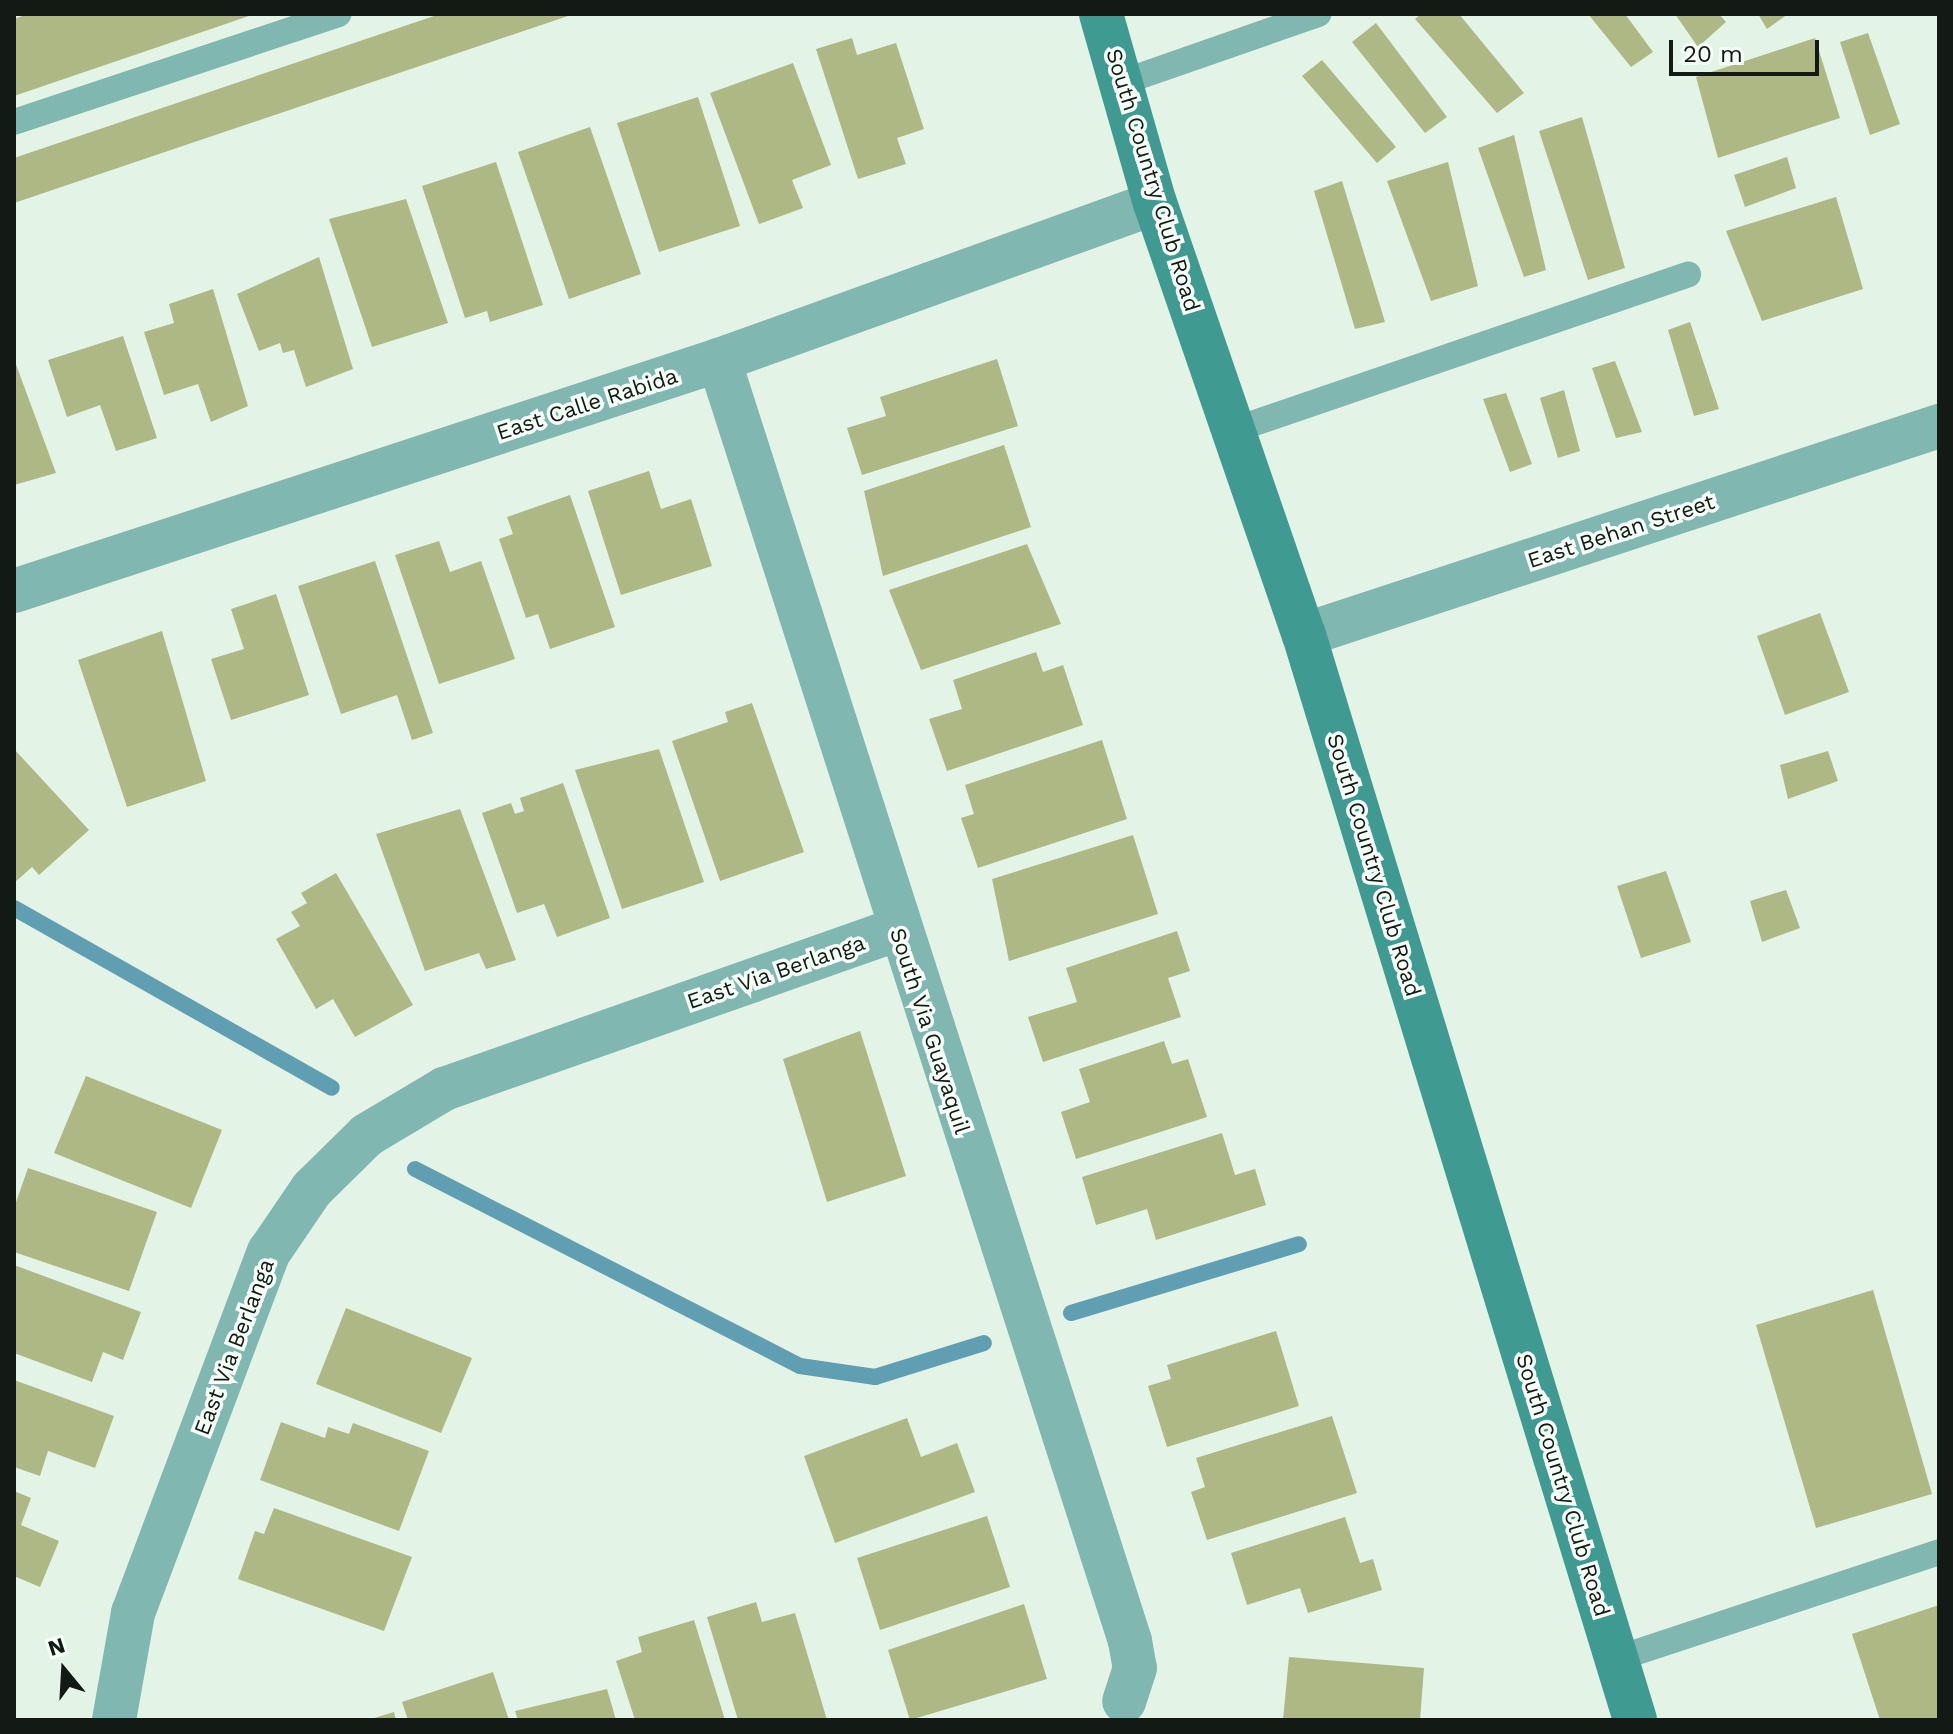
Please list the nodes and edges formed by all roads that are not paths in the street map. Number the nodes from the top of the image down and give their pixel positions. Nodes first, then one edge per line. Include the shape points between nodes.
1 (339, 14) edge
2 (1101, 14) edge
3 (1318, 14) edge
4 (1123, 82) junction
5 (14, 122) edge
6 (1155, 203) junction
7 (1688, 275) dead end
8 (719, 360) junction
9 (1939, 426) edge
10 (1234, 430) junction
11 (14, 591) edge
12 (1304, 635) junction
13 (898, 929) junction
14 (1939, 1552) edge
15 (1616, 1659) junction
16 (1129, 1714) edge
17 (114, 1720) edge
18 (1635, 1720) edge

1 - 5 lane
2 - 4 street, South Country Club Road
3 - 4 lane
4 - 6 street, South Country Club Road
6 - 8 street, East Calle Rabida
6 - 10 street, South Country Club Road
7 - 10 lane
8 - 11 street, East Calle Rabida
8 - 13 street, South Via Guayaquil
9 - 12 street, East Behan Street
10 - 12 street, South Country Club Road
12 - 15 street, South Country Club Road
13 - 16 street, South Via Guayaquil via 1130,1641 1135,1668
13 - 17 street, East Via Berlanga via 444,1089 367,1135 312,1189 269,1252 139,1598
14 - 15 lane
15 - 18 street, South Country Club Road

